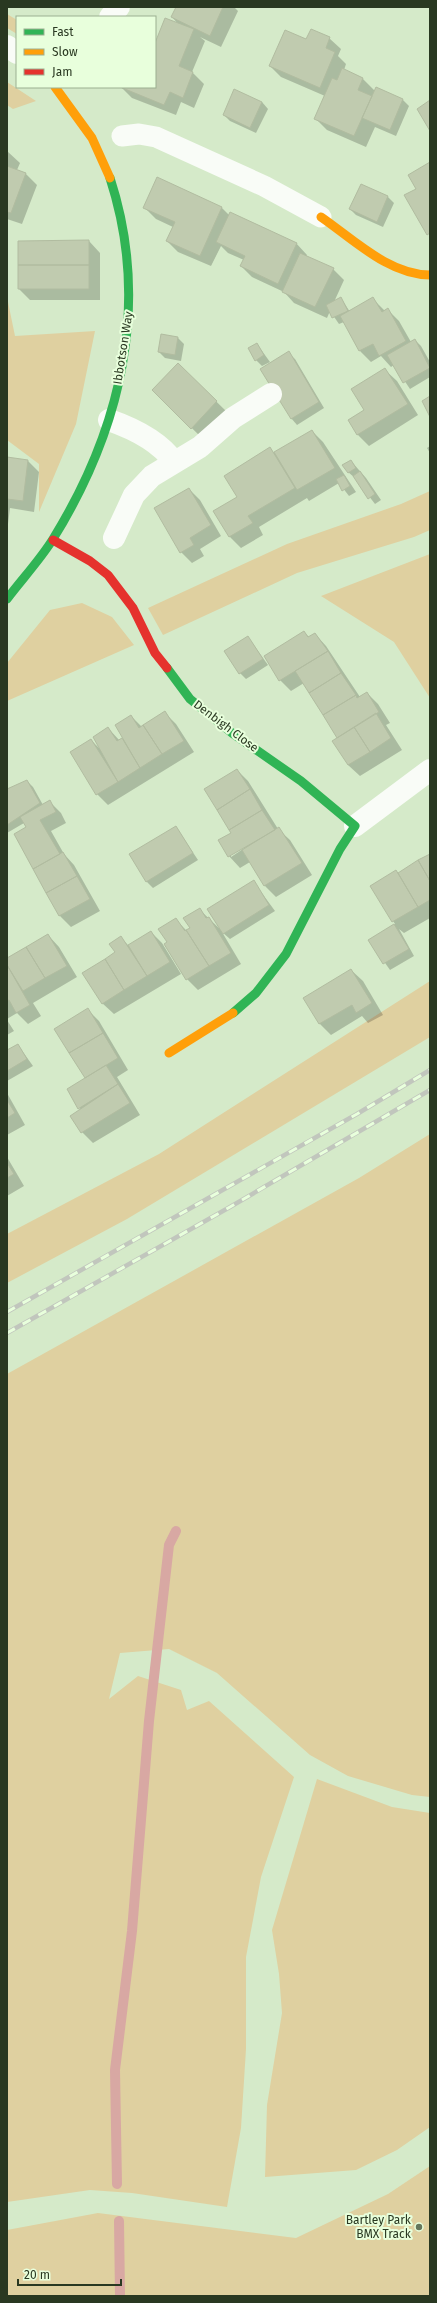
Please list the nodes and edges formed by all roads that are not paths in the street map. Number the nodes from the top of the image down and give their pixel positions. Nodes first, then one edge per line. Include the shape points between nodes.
1 (119, 7) edge
2 (111, 16) edge
3 (7, 46) edge
4 (16, 52) edge
5 (56, 88) edge
6 (122, 136) dead end
7 (321, 217) joint
8 (430, 275) edge
9 (271, 394) dead end
10 (109, 420) junction
11 (174, 462) junction
12 (114, 538) dead end
13 (53, 540) junction
14 (7, 599) edge
15 (430, 770) edge
16 (355, 826) junction
17 (168, 1053) dead end

1 - 2 street
3 - 4 street
5 - 10 street, Ibbotson Way via 98,147 111,181 128,246 131,274 128,332
6 - 7 lane via 139,134 156,137 181,147 264,186
7 - 8 street via 382,261 404,270
9 - 11 street via 233,418 200,448
10 - 11 street via 122,424 161,448
10 - 13 street, Ibbotson Way via 92,469
11 - 12 street via 152,476 134,495
13 - 14 street, Ibbotson Way
13 - 16 street, Denbigh Close via 90,561 108,575 133,608 155,653 190,699 208,715 301,781
15 - 16 street
16 - 17 street via 340,849 286,954 256,993 227,1018

